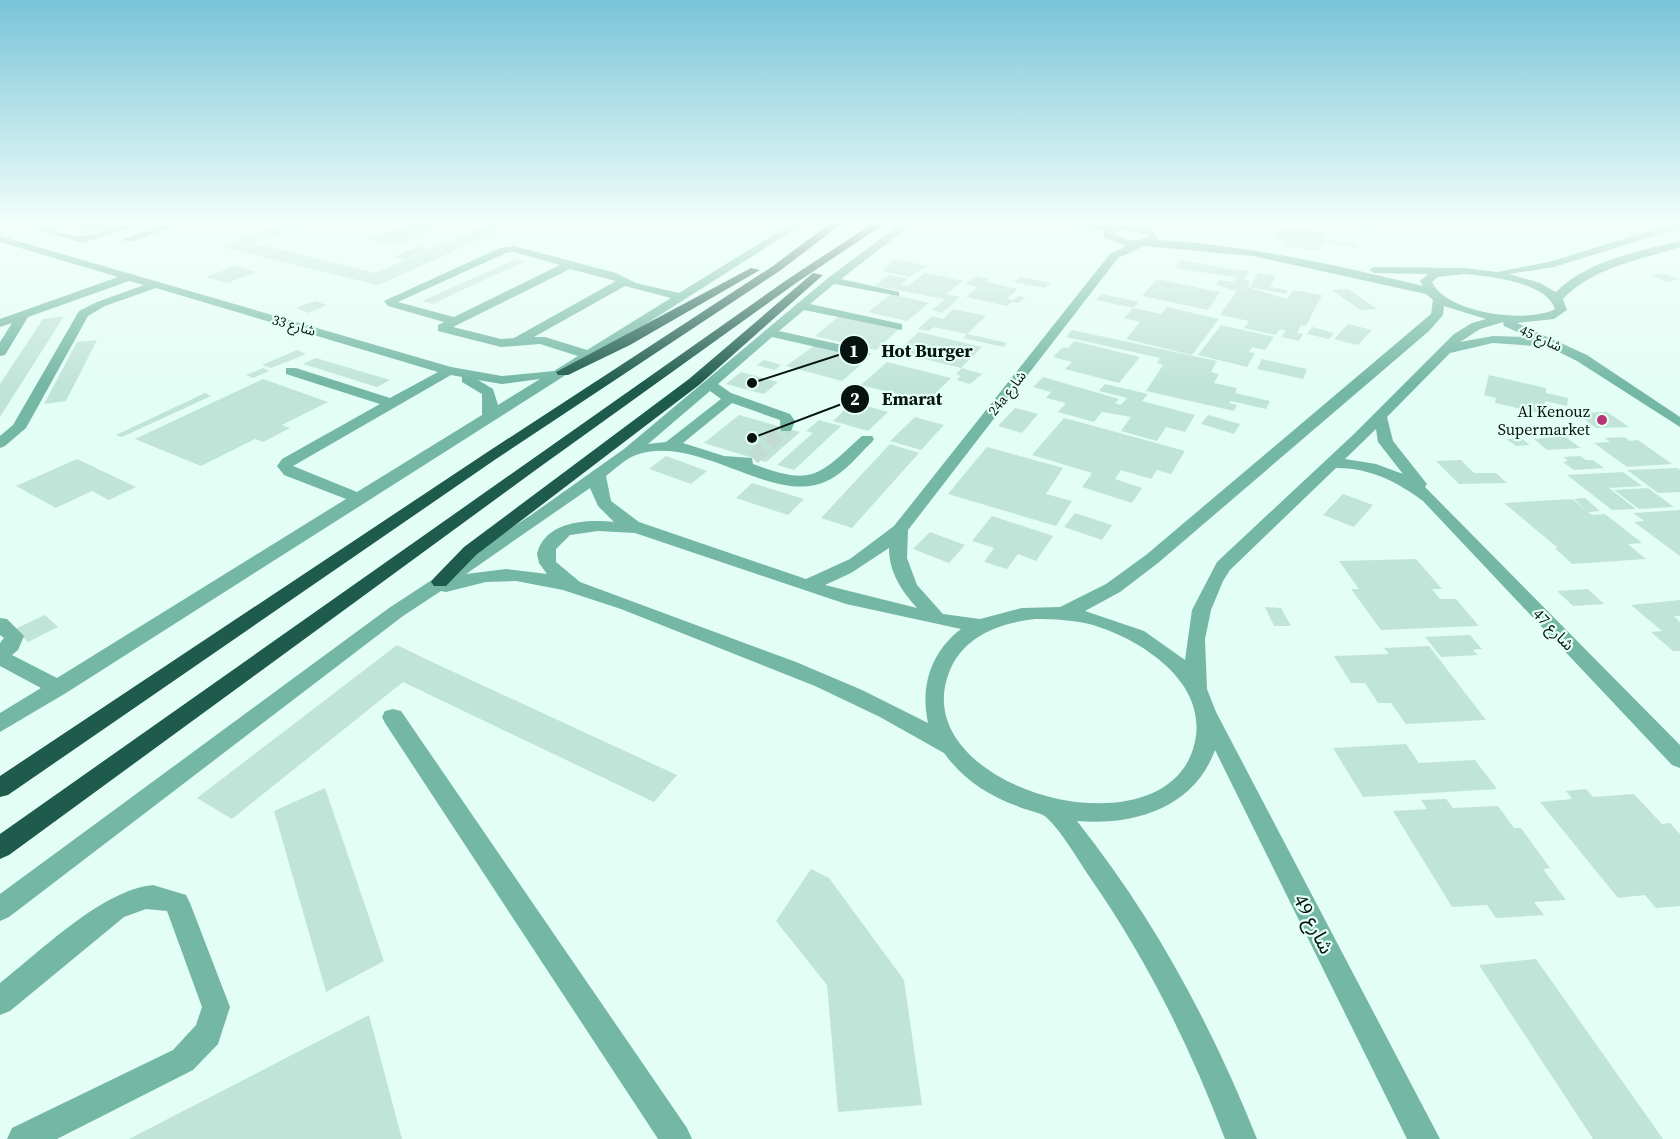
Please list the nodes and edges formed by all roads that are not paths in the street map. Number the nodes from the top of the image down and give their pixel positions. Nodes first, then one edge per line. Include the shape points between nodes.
1 (129, 277) joint
2 (443, 277) edge
3 (542, 277) edge
4 (617, 277) edge
5 (712, 277) edge
6 (742, 277) edge
7 (763, 277) edge
8 (798, 277) edge
9 (815, 277) edge
10 (836, 277) edge
11 (1097, 277) edge
12 (1364, 277) edge
13 (1432, 277) edge
14 (1502, 277) edge
15 (1581, 277) edge
16 (832, 280) junction
17 (625, 281) junction
18 (155, 285) junction
19 (895, 294) dead end
20 (1434, 295) junction
21 (680, 297) junction
22 (1557, 298) junction
23 (802, 306) junction
24 (1558, 313) junction
25 (23, 315) junction
26 (1496, 318) junction
27 (454, 321) junction
28 (0, 323) edge
29 (898, 327) dead end
30 (773, 331) junction
31 (514, 342) junction
32 (1571, 351) junction
33 (0, 352) edge
34 (865, 352) dead end
35 (1444, 352) junction
36 (588, 355) junction
37 (1593, 364) junction
38 (291, 371) dead end
39 (449, 371) junction
40 (563, 372) junction
41 (711, 385) junction
42 (737, 400) junction
43 (391, 402) junction
44 (1380, 416) junction
45 (489, 418) junction
46 (1680, 423) edge
47 (786, 428) dead end
48 (867, 440) dead end
49 (0, 443) edge
50 (677, 448) junction
51 (629, 452) junction
52 (753, 458) tunnel mouth
53 (736, 463) junction
54 (1331, 463) junction
55 (598, 475) junction
56 (1429, 498) junction
57 (360, 499) junction
58 (642, 530) junction
59 (900, 530) junction
60 (440, 582) junction
61 (573, 585) junction
62 (807, 585) junction
63 (419, 596) junction
64 (1065, 613) junction
65 (937, 619) junction
66 (0, 624) edge
67 (982, 626) junction
68 (0, 656) edge
69 (59, 688) junction
70 (1201, 700) junction
71 (393, 717) dead end
72 (0, 724) edge
73 (953, 748) junction
74 (1680, 759) edge
75 (0, 788) edge
76 (1054, 810) junction
77 (0, 848) edge
78 (0, 909) edge
79 (0, 1001) edge
80 (23, 1139) edge
81 (675, 1139) edge
82 (1241, 1139) edge
83 (1424, 1139) edge

1 - 18 street, شارع 33
1 - 25 street
2 - 27 street via 390,301
3 - 27 street
4 - 17 street
5 - 21 street
6 - 40 highway
7 - 75 highway via 490,456
8 - 77 highway
9 - 60 highway via 716,365 470,551
10 - 16 street
11 - 59 street, 24a شارع
12 - 20 street
13 - 20 street via 1425,281
14 - 22 street via 1535,285
15 - 22 street via 1567,285
16 - 19 street
16 - 23 street
17 - 21 street
17 - 31 street
18 - 39 street, شارع 33
18 - 49 street via 83,314 19,428
20 - 26 street
20 - 64 street via 1437,315 1425,328 1152,560 1113,588
21 - 36 street
22 - 24 street, شارع 45 via 1562,306
23 - 29 street
23 - 30 street
24 - 26 street via 1533,320
24 - 37 street, شارع 45 via 1562,332
25 - 28 street
25 - 33 street
26 - 32 street, شارع 45
26 - 35 street via 1466,331
27 - 31 street via 443,326 443,330 495,342
30 - 34 street
30 - 41 street
31 - 36 street via 541,340
32 - 35 street via 1492,338
32 - 37 street, شارع 45
35 - 44 street
36 - 40 street
37 - 46 street, شارع 45
38 - 43 street
39 - 40 street, شارع 33 via 502,380
39 - 43 street
39 - 45 street, شارع 33 via 488,392
40 - 45 street
41 - 42 street
41 - 51 street
42 - 47 street via 785,417
42 - 50 street
43 - 57 street via 291,458 285,466 290,472
44 - 54 street
44 - 56 street, شارع 47 via 1386,442
45 - 57 street
48 - 53 street via 813,481 794,482
50 - 51 street
50 - 53 street
51 - 55 street
52 - 53 street
54 - 56 street, شارع 47 via 1359,464 1389,472
54 - 70 street via 1239,548 1210,585 1195,632 1193,660
55 - 58 street via 599,496 605,506
55 - 60 street
56 - 74 street, شارع 47
57 - 69 street
58 - 61 street via 592,525 554,540 547,548 549,565
58 - 62 street
59 - 62 street, 24a شارع via 859,563
59 - 65 street via 895,550 898,567 906,584
60 - 63 street
61 - 63 street via 496,574 465,579
61 - 73 street via 826,681 890,711
62 - 65 street
63 - 78 street
64 - 67 street via 1007,617
64 - 70 street via 1131,632 1161,650 1184,672
65 - 67 street
66 - 68 street via 14,636
67 - 73 street via 959,641 942,661 934,686 935,712
68 - 69 street
69 - 72 street
70 - 76 street via 1208,728 1204,755 1190,778 1166,797 1133,810
70 - 83 street, شارع 49
71 - 81 street
73 - 76 street via 990,783
76 - 82 street via 1117,892 1158,957 1223,1090
79 - 80 street via 115,909 158,896 177,903 216,1007 208,1034 183,1060

